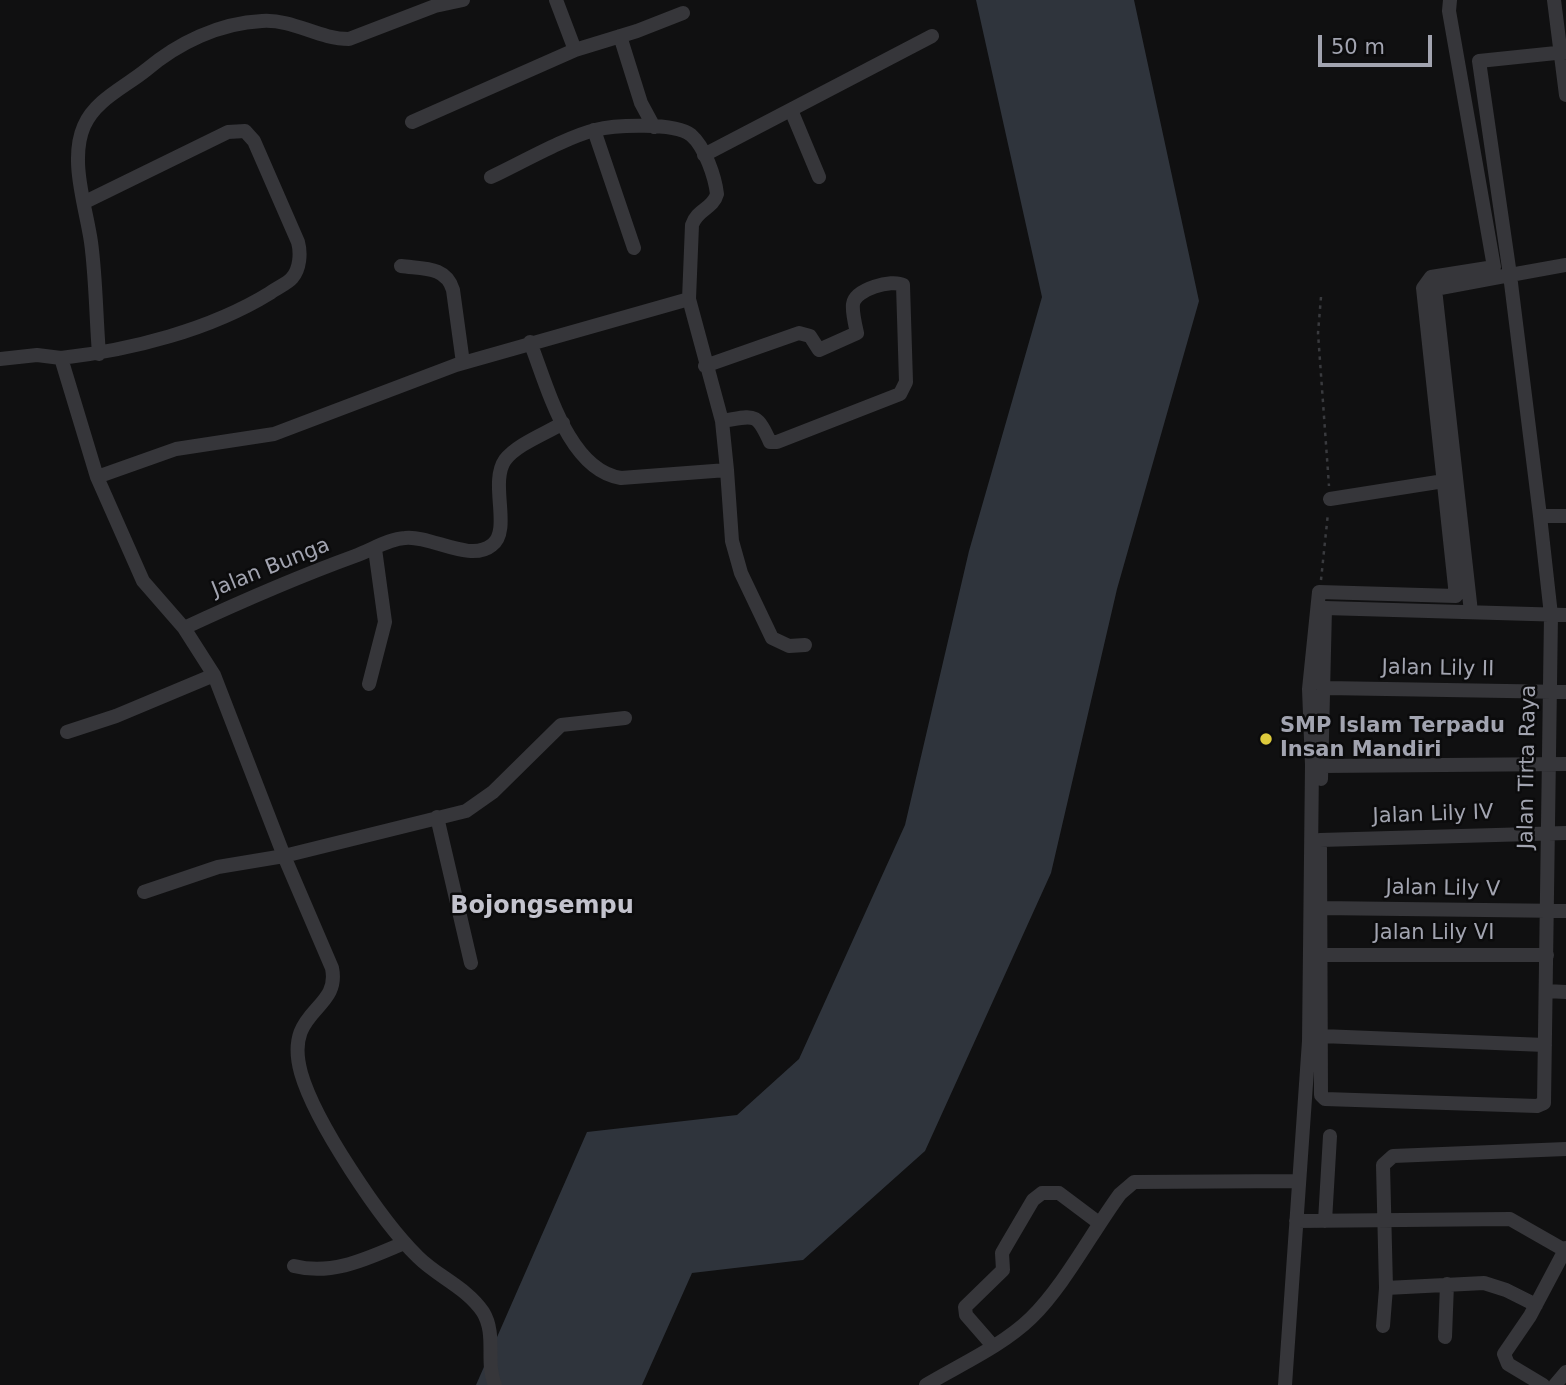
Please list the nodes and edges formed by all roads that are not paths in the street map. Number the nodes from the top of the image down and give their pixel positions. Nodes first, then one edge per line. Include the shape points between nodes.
1 (463, 0) edge
2 (555, 0) edge
3 (1450, 0) edge
4 (1554, 0) edge
5 (683, 13) dead end
6 (620, 36) junction
7 (932, 36) dead end
8 (575, 50) junction
9 (1563, 52) edge
10 (1566, 95) edge
11 (791, 110) junction
12 (412, 122) dead end
13 (654, 127) junction
14 (594, 130) junction
15 (704, 155) junction
16 (491, 177) dead end
17 (819, 177) dead end
18 (85, 202) junction
19 (634, 248) dead end
20 (1566, 265) edge
21 (401, 266) dead end
22 (1510, 275) junction
23 (689, 299) junction
24 (530, 342) junction
25 (99, 354) junction
26 (61, 358) junction
27 (0, 359) edge
28 (463, 363) junction
29 (705, 366) junction
30 (722, 421) junction
31 (564, 423) junction
32 (727, 470) junction
33 (97, 477) junction
34 (1444, 481) junction
35 (1330, 499) road end
36 (1540, 516) junction
37 (1566, 516) edge
38 (374, 549) junction
39 (1471, 612) junction
40 (1559, 615) edge
41 (184, 628) junction
42 (805, 646) dead end
43 (214, 675) junction
44 (369, 684) dead end
45 (1325, 688) junction
46 (1550, 692) junction
47 (1566, 692) edge
48 (625, 718) dead end
49 (67, 732) dead end
50 (1550, 764) junction
51 (1566, 764) edge
52 (1322, 766) junction
53 (437, 817) junction
54 (1548, 833) junction
55 (1566, 833) edge
56 (1320, 840) junction
57 (284, 856) junction
58 (144, 892) dead end
59 (1320, 908) junction
60 (1547, 911) junction
61 (1566, 911) edge
62 (1321, 955) junction
63 (1546, 955) junction
64 (471, 963) dead end
65 (1546, 991) junction
66 (1566, 992) edge
67 (1321, 1036) junction
68 (1545, 1045) junction
69 (1331, 1136) dead end
70 (1566, 1149) edge
71 (1298, 1181) junction
72 (1296, 1221) junction
73 (1325, 1222) junction
74 (1385, 1222) junction
75 (1099, 1223) junction
76 (404, 1243) junction
77 (1566, 1250) edge
78 (294, 1266) dead end
79 (1447, 1284) junction
80 (1386, 1288) junction
81 (1536, 1305) junction
82 (1383, 1326) dead end
83 (1444, 1337) dead end
84 (993, 1346) junction
85 (1566, 1372) edge
86 (495, 1385) edge
87 (926, 1385) edge
88 (1284, 1385) edge
89 (1543, 1385) edge
90 (1555, 1385) edge

1 - 18 street via 349,39 284,21 262,21 230,25 167,53 92,111 79,140
2 - 8 street
3 - 34 street via 1494,267 1432,277 1423,288
4 - 9 street
5 - 6 street
6 - 8 street
6 - 13 street via 641,103
7 - 11 street
8 - 12 street
9 - 10 street
9 - 22 street, Jalan Tirta Raya via 1479,61
11 - 15 street
11 - 17 street
13 - 14 street
13 - 15 street via 689,134
14 - 16 street
14 - 19 street
15 - 23 street via 717,194 692,225
18 - 25 street
18 - 25 street via 228,132 245,131 254,141 300,251 292,279 256,302 219,318
20 - 22 street
21 - 28 street via 438,271 449,279
22 - 36 street, Jalan Tirta Raya
22 - 39 street via 1435,289
23 - 24 street
23 - 29 street
24 - 28 street
24 - 31 street
25 - 26 street
26 - 27 street
26 - 33 street
28 - 33 street via 302,426 255,439 176,449
29 - 30 street
29 - 30 street via 799,333 810,336 815,348 822,348 857,332 852,305 858,295 889,283 903,285 906,382 900,394 777,442 770,442 754,416
30 - 32 street
31 - 32 street via 580,454 606,476
31 - 38 street, Jalan Bunga via 507,457 498,472 500,533 494,545 482,551 467,550 404,538
32 - 42 street via 732,541 741,573 772,638 789,646
33 - 41 street via 143,581
34 - 35 street
34 - 71 street via 1456,596 1319,592 1310,689 1309,1041
36 - 37 street
36 - 40 street, Jalan Tirta Raya
38 - 41 street, Jalan Bunga via 281,583
38 - 44 street via 384,622
39 - 40 street
39 - 45 street via 1325,608
40 - 46 street, Jalan Tirta Raya
41 - 43 street
43 - 49 street
43 - 57 street
45 - 46 street, Jalan Lily II
45 - 52 street
46 - 47 street, Jalan Lily II
46 - 50 street, Jalan Tirta Raya
48 - 53 street via 561,725 479,803
50 - 51 street
50 - 52 street
50 - 54 street, Jalan Tirta Raya
52 - 56 street
53 - 57 street
53 - 64 street
54 - 55 street, Jalan Lily IV
54 - 56 street, Jalan Lily IV
54 - 60 street, Jalan Tirta Raya
56 - 59 street
57 - 58 street via 218,867
57 - 76 street via 334,976 328,996 299,1031 295,1048 302,1076 323,1121
59 - 60 street, Jalan Lily V
59 - 62 street
60 - 61 street, Jalan Lily V
60 - 63 street, Jalan Tirta Raya
62 - 63 street, Jalan Lily VI
62 - 67 street
63 - 65 street, Jalan Tirta Raya
65 - 66 street
65 - 68 street, Jalan Tirta Raya
67 - 68 street
67 - 68 street, Jalan Tirta Raya via 1321,1095 1325,1098 1537,1106 1545,1099
69 - 73 street
70 - 74 street via 1394,1156 1383,1165
71 - 72 street
71 - 75 street via 1134,1182
72 - 73 street
72 - 88 street
73 - 74 street
74 - 77 street via 1510,1219
74 - 80 street
75 - 84 street via 1042,1306
75 - 84 street via 1059,1193 1042,1193 1033,1200 1002,1253 1003,1270 965,1307 966,1315
76 - 78 street via 333,1270
76 - 86 street via 472,1298 482,1312 489,1329
77 - 81 street
79 - 80 street
79 - 81 street via 1492,1285
79 - 83 street
80 - 82 street
81 - 89 street via 1504,1354 1508,1364
84 - 87 street
85 - 90 street

